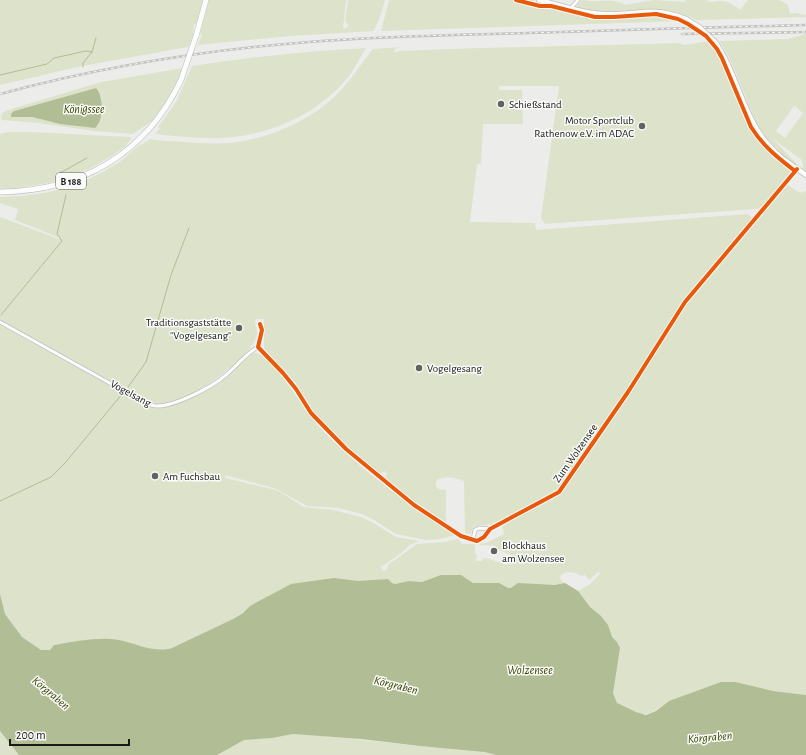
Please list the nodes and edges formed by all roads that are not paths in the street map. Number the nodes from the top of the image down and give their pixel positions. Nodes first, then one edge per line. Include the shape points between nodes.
1 (206, 0) edge
2 (539, 0) edge
3 (578, 0) edge
4 (571, 8) junction
5 (797, 169) junction
6 (806, 175) edge
7 (0, 192) edge
8 (0, 322) edge
9 (260, 324) dead end
10 (258, 347) junction
11 (490, 529) junction
12 (473, 539) junction

1 - 7 main road, B 188, bridge via 181,80 169,103 133,145 104,166 75,180 43,189
2 - 4 main road
3 - 4 street
4 - 5 main road, bridge via 604,14 652,11 668,13 699,27 715,42 724,56 760,134 774,151
5 - 6 main road
5 - 11 street, Zum Wolzensee via 686,302 559,492
8 - 10 street, Vogelsang via 142,401 156,406 168,405 210,387 250,351
9 - 10 street via 262,330
10 - 12 street via 296,389 311,413 346,449 414,505 461,536
11 - 12 street, Zum Wolzensee via 477,541
11 - 12 street, Zum Wolzensee via 475,530

